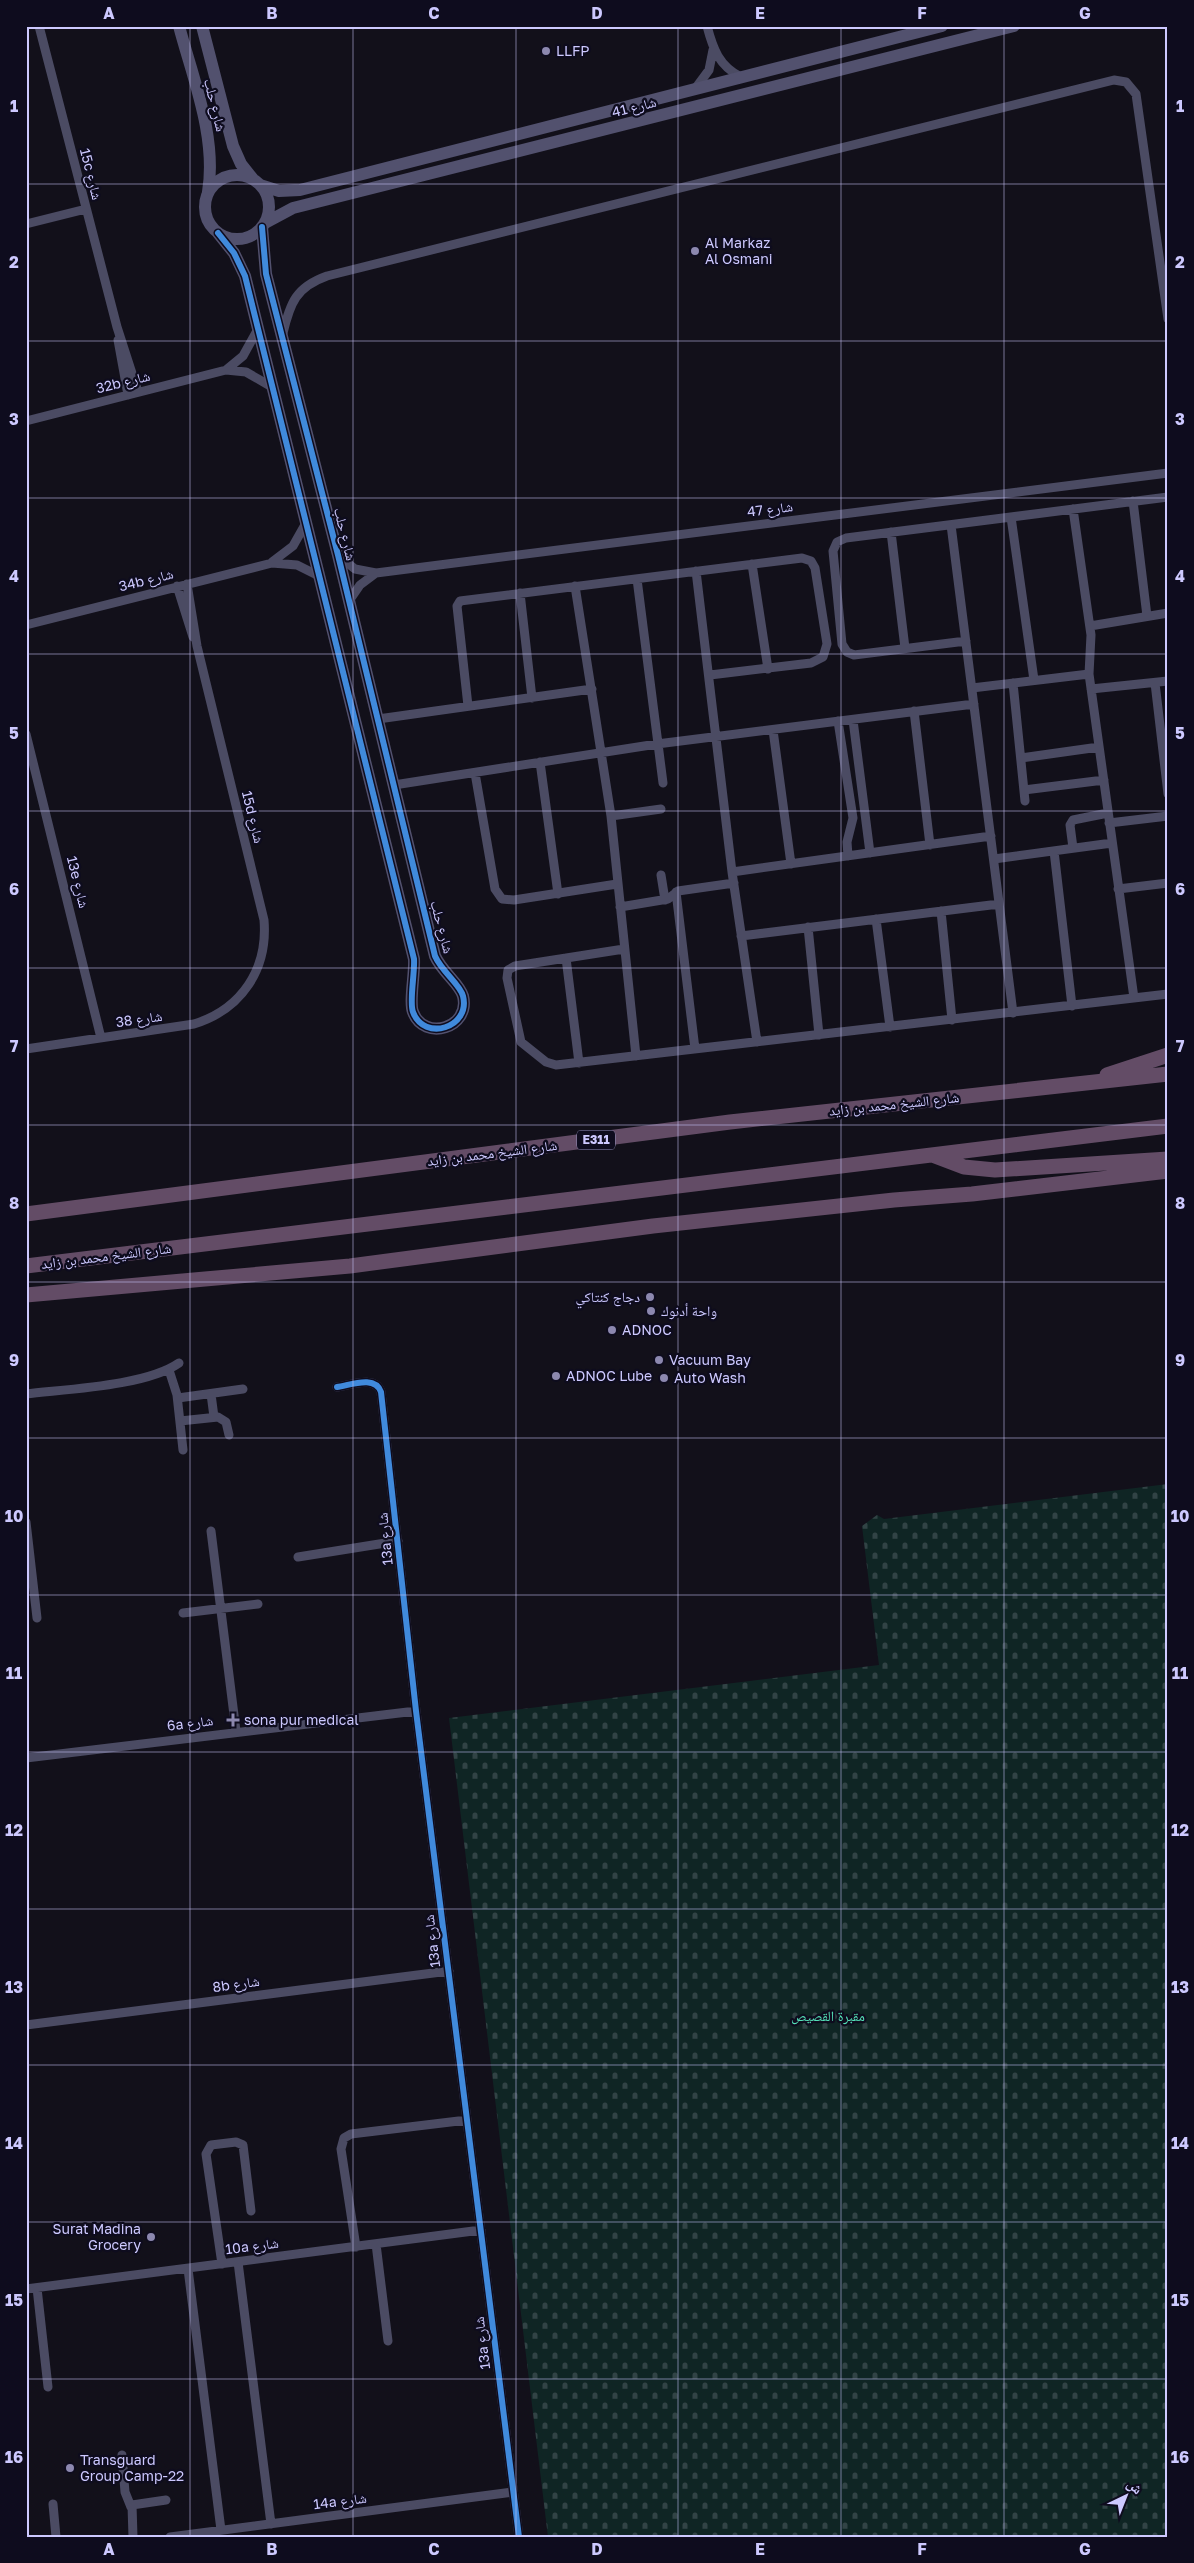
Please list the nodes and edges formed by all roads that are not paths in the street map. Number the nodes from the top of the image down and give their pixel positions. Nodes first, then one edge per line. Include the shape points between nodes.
1 (38, 26) edge
2 (179, 26) edge
3 (202, 26) edge
4 (707, 26) edge
5 (942, 26) edge
6 (1014, 26) edge
7 (713, 47) junction
8 (742, 77) junction
9 (695, 89) junction
10 (256, 182) junction
11 (208, 193) junction
12 (86, 209) junction
13 (26, 224) edge
14 (263, 225) junction
15 (218, 233) junction
16 (1168, 319) edge
17 (117, 327) junction
18 (258, 330) junction
19 (282, 338) junction
20 (226, 370) junction
21 (272, 387) junction
22 (138, 392) junction
23 (128, 395) junction
24 (26, 421) edge
25 (1168, 472) edge
26 (1168, 497) edge
27 (1134, 501) junction
28 (1073, 509) junction
29 (1011, 517) junction
30 (306, 523) junction
31 (951, 525) junction
32 (891, 532) junction
33 (338, 555) junction
34 (272, 563) junction
35 (752, 564) junction
36 (696, 571) junction
37 (376, 573) junction
38 (319, 576) junction
39 (637, 579) junction
40 (187, 584) junction
41 (177, 586) junction
42 (575, 586) junction
43 (520, 593) junction
44 (348, 601) junction
45 (1168, 613) edge
46 (1147, 616) junction
47 (26, 625) edge
48 (1090, 626) junction
49 (966, 641) junction
50 (197, 646) junction
51 (905, 648) junction
52 (768, 669) junction
53 (1089, 674) junction
54 (710, 675) junction
55 (1034, 680) junction
56 (1168, 681) edge
57 (1155, 682) junction
58 (1013, 683) junction
59 (972, 688) junction
60 (1092, 689) junction
61 (592, 690) junction
62 (532, 698) junction
63 (974, 704) junction
64 (468, 706) junction
65 (914, 712) junction
66 (378, 719) junction
67 (853, 720) junction
68 (838, 722) junction
69 (773, 730) junction
70 (26, 734) edge
71 (717, 737) junction
72 (658, 744) junction
73 (1099, 747) junction
74 (601, 752) junction
75 (1021, 758) junction
76 (540, 762) junction
77 (475, 772) junction
78 (1104, 780) junction
79 (663, 783) dead end
80 (394, 785) junction
81 (1024, 790) junction
82 (1168, 794) edge
83 (1025, 801) dead end
84 (661, 810) dead end
85 (1108, 812) junction
86 (611, 816) junction
87 (1168, 816) edge
88 (1109, 823) junction
89 (991, 836) junction
90 (1112, 843) junction
91 (930, 844) junction
92 (1073, 848) junction
93 (1054, 850) junction
94 (870, 853) junction
95 (848, 856) junction
96 (994, 859) junction
97 (791, 864) junction
98 (732, 872) junction
99 (661, 875) dead end
100 (734, 883) junction
101 (1168, 883) edge
102 (617, 884) junction
103 (1118, 889) junction
104 (676, 892) junction
105 (558, 894) junction
106 (664, 900) junction
107 (999, 904) junction
108 (620, 907) junction
109 (941, 911) junction
110 (876, 919) junction
111 (808, 927) junction
112 (741, 936) junction
113 (624, 948) junction
114 (566, 958) junction
115 (245, 992) joint
116 (1168, 994) edge
117 (1134, 998) junction
118 (1072, 1006) junction
119 (1013, 1013) junction
120 (952, 1020) junction
121 (890, 1027) junction
122 (819, 1035) junction
123 (101, 1038) junction
124 (756, 1042) junction
125 (26, 1049) edge
126 (695, 1049) junction
127 (1168, 1055) edge
128 (636, 1056) junction
129 (579, 1063) junction
130 (1168, 1074) edge
131 (1082, 1084) junction
132 (1168, 1126) edge
133 (934, 1156) junction
134 (1168, 1159) edge
135 (1168, 1171) edge
136 (26, 1214) edge
137 (26, 1266) edge
138 (26, 1296) edge
139 (179, 1363) dead end
140 (169, 1370) junction
141 (337, 1387) dead end
142 (242, 1389) dead end
143 (26, 1394) edge
144 (211, 1394) junction
145 (178, 1398) junction
146 (214, 1417) junction
147 (180, 1421) junction
148 (229, 1435) dead end
149 (183, 1450) dead end
150 (26, 1522) edge
151 (211, 1531) dead end
152 (398, 1541) junction
153 (298, 1557) dead end
154 (258, 1604) dead end
155 (221, 1609) junction
156 (183, 1613) dead end
157 (38, 1618) dead end
158 (416, 1711) junction
159 (236, 1731) junction
160 (26, 1758) edge
161 (449, 1971) junction
162 (26, 2025) edge
163 (467, 2120) junction
164 (251, 2211) dead end
165 (481, 2230) junction
166 (376, 2244) junction
167 (356, 2247) junction
168 (238, 2262) junction
169 (222, 2264) junction
170 (188, 2269) junction
171 (38, 2288) junction
172 (26, 2290) edge
173 (388, 2341) dead end
174 (48, 2387) dead end
175 (122, 2455) dead end
176 (513, 2492) junction
177 (166, 2500) dead end
178 (53, 2504) dead end
179 (131, 2507) junction
180 (271, 2524) junction
181 (221, 2530) junction
182 (56, 2537) edge
183 (133, 2537) edge
184 (170, 2537) edge
185 (519, 2537) edge

1 - 12 street, 15c شارع
2 - 11 street, شارع حلب via 208,141 211,167
3 - 10 street, شارع حلب via 233,146 241,164
4 - 7 street
5 - 8 street, شارع 41
6 - 14 street, شارع 41 via 293,208
7 - 8 street via 724,66
7 - 9 street via 709,70
8 - 9 street, شارع 41
9 - 10 street, شارع 41 via 300,190 280,191
10 - 11 street via 245,176 227,176
10 - 14 street via 268,199
11 - 15 street via 205,202 207,219
12 - 13 street
12 - 17 street, 15c شارع
14 - 15 street via 241,238
14 - 19 street, شارع حلب via 266,274
15 - 18 street, شارع حلب via 240,264
16 - 19 street via 1136,94 1126,82 1114,80 327,276 313,281 292,301
17 - 22 street, 15c شارع
17 - 23 street, 15c شارع
18 - 20 street, 32b شارع via 243,356
18 - 21 street, شارع حلب
19 - 33 street, شارع حلب
20 - 21 street, 32b شارع via 255,376
20 - 22 street, 32b شارع
21 - 30 street, شارع حلب
22 - 23 street, 32b شارع
23 - 24 street, 32b شارع
25 - 37 street, شارع 47
26 - 27 street
27 - 28 street
27 - 46 street
28 - 29 street
28 - 48 street
29 - 31 street
29 - 55 street
30 - 34 street, 34b شارع via 293,546
30 - 38 street, شارع حلب
31 - 32 street
31 - 49 street
32 - 51 street
32 - 51 street via 846,538 834,546 842,644 847,652 854,655
33 - 37 street, شارع 47 via 354,569
33 - 44 street, شارع حلب
34 - 38 street, 34b شارع via 297,565
34 - 40 street, 34b شارع
35 - 36 street
35 - 52 street
35 - 52 street via 802,558 811,561 815,568 824,625 826,651 818,661
36 - 39 street
36 - 54 street
37 - 44 street via 360,584
38 - 80 street, شارع حلب via 414,959 412,1010 422,1024 446,1028 459,1019 463,1011 463,994 445,974 435,956
39 - 42 street
39 - 72 street
40 - 41 street, 34b شارع
40 - 50 street, 15d شارع
41 - 47 street, 34b شارع
41 - 50 street, 15d شارع
42 - 43 street
42 - 61 street
43 - 62 street
43 - 64 street via 458,603
44 - 66 street, شارع حلب
45 - 46 street
46 - 48 street
48 - 53 street
49 - 51 street
49 - 59 street
50 - 115 street, 15d شارع via 264,920 262,958
52 - 54 street
53 - 55 street
53 - 60 street
54 - 71 street
55 - 58 street
56 - 57 street
57 - 60 street
57 - 82 street
58 - 59 street
58 - 75 street
59 - 63 street
60 - 73 street
61 - 62 street
61 - 74 street
62 - 64 street
63 - 65 street
63 - 89 street
64 - 66 street
65 - 67 street
65 - 91 street
66 - 80 street, شارع حلب
67 - 68 street
67 - 94 street
68 - 69 street
68 - 95 street via 853,818 847,842
69 - 71 street
69 - 97 street
70 - 123 street, 13e شارع
71 - 72 street
71 - 98 street
72 - 74 street
72 - 79 street
73 - 75 street
73 - 78 street
74 - 76 street
74 - 86 street
75 - 81 street
76 - 77 street
76 - 105 street
77 - 80 street
77 - 105 street via 497,895 507,901
78 - 81 street
78 - 85 street
81 - 83 street
84 - 86 street
85 - 88 street
85 - 92 street via 1073,820 1070,825
86 - 102 street
87 - 88 street
88 - 90 street
89 - 91 street
89 - 96 street
90 - 92 street
90 - 103 street
91 - 94 street
92 - 93 street
93 - 96 street
93 - 118 street
94 - 95 street
95 - 97 street
96 - 107 street
97 - 98 street
98 - 100 street
99 - 106 street
100 - 104 street
100 - 112 street
101 - 103 street
102 - 105 street
102 - 108 street
103 - 117 street
104 - 106 street
104 - 126 street
106 - 108 street
107 - 109 street
107 - 119 street
108 - 113 street
109 - 110 street
109 - 120 street
110 - 111 street
110 - 121 street
111 - 112 street
111 - 122 street
112 - 124 street
113 - 114 street
113 - 128 street
114 - 129 street
114 - 129 street via 515,966 508,970 507,978 518,1036 523,1045 552,1065
115 - 123 street, شارع 38 via 217,1015 194,1024
116 - 117 street
117 - 118 street
118 - 119 street
119 - 120 street
120 - 121 street
121 - 122 street
122 - 124 street
123 - 125 street, شارع 38
124 - 126 street
126 - 128 street
127 - 131 highway
128 - 129 street
130 - 131 highway, شارع الشيخ محمد بن زايد / E311
131 - 136 highway, شارع الشيخ محمد بن زايد / E311 via 730,1122
132 - 133 highway, شارع الشيخ محمد بن زايد
133 - 134 highway via 964,1167 995,1170
133 - 137 highway, شارع الشيخ محمد بن زايد
135 - 138 highway via 653,1226 342,1266
139 - 140 street
140 - 143 street via 140,1379
140 - 145 street
141 - 152 street, 13a شارع via 370,1382 380,1388
142 - 144 street
144 - 145 street
144 - 146 street
145 - 147 street
146 - 147 street
146 - 148 street via 226,1422
147 - 149 street
150 - 157 street
151 - 155 street
152 - 153 street
152 - 158 street, 13a شارع
154 - 155 street
155 - 156 street
155 - 159 street
158 - 159 street, 6a شارع
158 - 161 street, 13a شارع
159 - 160 street, 6a شارع
161 - 162 street, 8b شارع
161 - 163 street, 13a شارع
163 - 165 street, 13a شارع
163 - 167 street via 351,2134 344,2138 340,2145
164 - 169 street via 243,2145 236,2142 211,2145 206,2154
165 - 166 street, 10a شارع
165 - 176 street, 13a شارع
166 - 167 street, 10a شارع
166 - 173 street
167 - 168 street, 10a شارع
168 - 169 street, 10a شارع
168 - 180 street
169 - 170 street, 10a شارع
170 - 171 street, 10a شارع
170 - 181 street
171 - 172 street, 10a شارع
171 - 174 street
175 - 179 street via 125,2492
176 - 180 street, 14a شارع
176 - 185 street, 13a شارع
177 - 179 street via 136,2503
178 - 182 street
179 - 183 street
180 - 181 street, 14a شارع
181 - 184 street, 14a شارع

